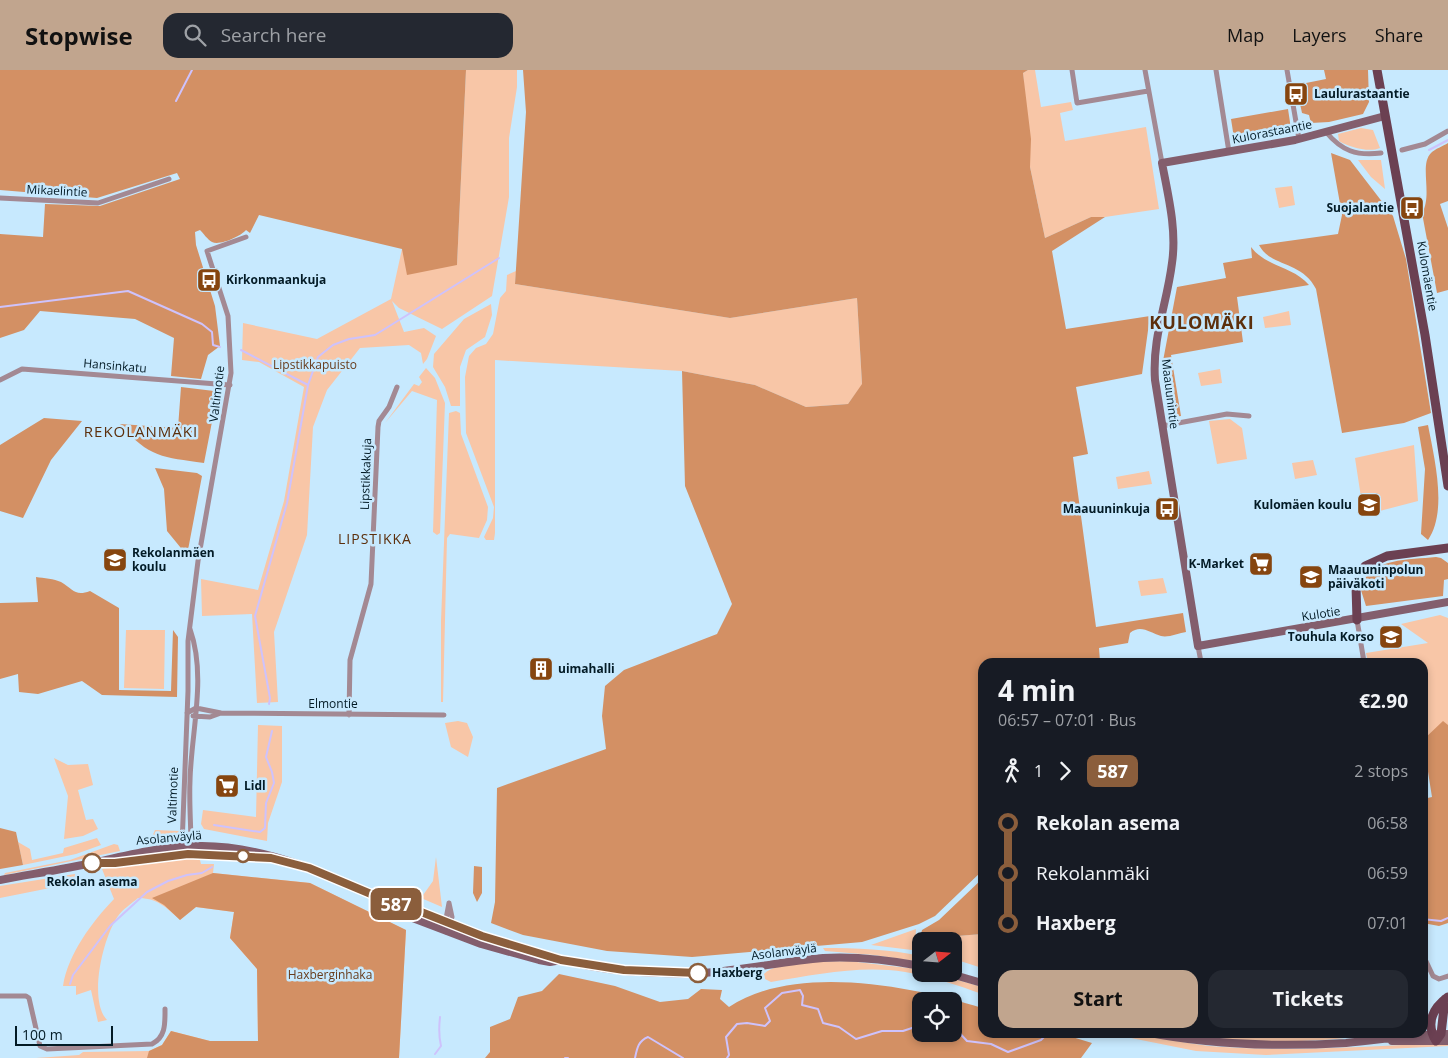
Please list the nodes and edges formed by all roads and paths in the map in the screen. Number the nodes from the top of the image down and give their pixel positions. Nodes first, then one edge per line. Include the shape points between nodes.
1 (1072, 70) edge
2 (1145, 70) edge
3 (1216, 70) edge
4 (1287, 70) edge
5 (1377, 70) edge
6 (1148, 91) junction
7 (1385, 116) junction
8 (1448, 131) edge
9 (1326, 132) junction
10 (1299, 139) junction
11 (1402, 150) dead end
12 (1229, 152) junction
13 (1381, 153) dead end
14 (1162, 163) junction
15 (169, 179) dead end
16 (0, 198) edge
17 (246, 237) dead end
18 (0, 380) edge
19 (230, 385) junction
20 (398, 387) dead end
21 (1250, 416) dead end
22 (1162, 426) junction
23 (1448, 486) edge
24 (1448, 548) edge
25 (1448, 602) edge
26 (1357, 620) junction
27 (190, 629) junction
28 (1198, 646) junction
29 (1200, 658) edge
30 (1363, 658) edge
31 (196, 708) junction
32 (187, 713) junction
33 (221, 713) junction
34 (349, 714) junction
35 (444, 715) dead end
36 (195, 717) junction
37 (182, 846) junction
38 (190, 850) junction
39 (98, 862) junction
40 (0, 880) edge
41 (390, 902) junction
42 (448, 923) junction
43 (446, 932) junction
44 (561, 960) junction
45 (912, 965) edge
46 (1428, 966) edge
47 (1448, 976) edge
48 (962, 977) edge
49 (978, 982) edge
50 (0, 996) edge
51 (1447, 998) edge
52 (165, 1009) dead end
53 (1439, 1036) edge
54 (1180, 1038) edge
55 (1448, 1041) edge

1 - 6 street via 1077,103
2 - 6 street, Maauunintie
3 - 12 street
4 - 10 street
5 - 7 main road, Kulomäentie
6 - 14 street, Maauunintie
7 - 9 main road, Kulorastaantie
7 - 23 main road, Kulomäentie via 1425,335
8 - 11 street via 1425,144
9 - 10 main road, Kulorastaantie
9 - 13 street via 1337,145 1347,150 1362,154
10 - 12 main road, Kulorastaantie
12 - 14 main road, Kulorastaantie
14 - 22 main road, Maauunintie via 1174,246 1153,355
15 - 16 street, Mikaelintie via 98,203
17 - 19 street, Valtimotie via 207,251 228,316 232,360
18 - 19 street, Hansinkatu via 22,369
19 - 27 street, Valtimotie via 198,561
20 - 34 street, Lipstikkakuja via 378,427 371,584 350,660
21 - 22 street via 1227,414
22 - 28 main road, Maauunintie
24 - 26 main road via 1387,556 1365,566 1356,586
25 - 26 main road, Kulotie
26 - 28 main road, Kulotie
26 - 30 street
27 - 31 street, Valtimotie via 197,665
27 - 32 street, Valtimotie
28 - 29 street, Maauunintie
31 - 32 street
31 - 33 street, Elmontie
31 - 36 street, Valtimotie
32 - 36 street
32 - 37 street, Valtimotie
33 - 34 street, Elmontie
33 - 36 street, Elmontie
34 - 35 street, Elmontie
36 - 38 street, Valtimotie via 190,780
37 - 38 main road, Asolanväylä
37 - 39 main road, Asolanväylä via 138,851
38 - 39 main road, Asolanväylä via 115,863
38 - 41 main road, Asolanväylä via 242,850 309,868
39 - 40 main road, Asolanväylä
41 - 42 main road, Asolanväylä
41 - 43 main road, Asolanväylä via 402,914
42 - 43 street
42 - 44 main road, Asolanväylä
43 - 44 main road, Asolanväylä via 538,960
44 - 45 main road, Asolanväylä via 624,970 675,973 842,958
46 - 47 street via 1433,976 1439,979
48 - 49 main road
50 - 52 street via 30,998 40,1046 47,1049 152,1044 164,1032
51 - 53 main road
53 - 54 main road via 1409,1043 1380,1040 1316,1044 1251,1044
53 - 55 main road

